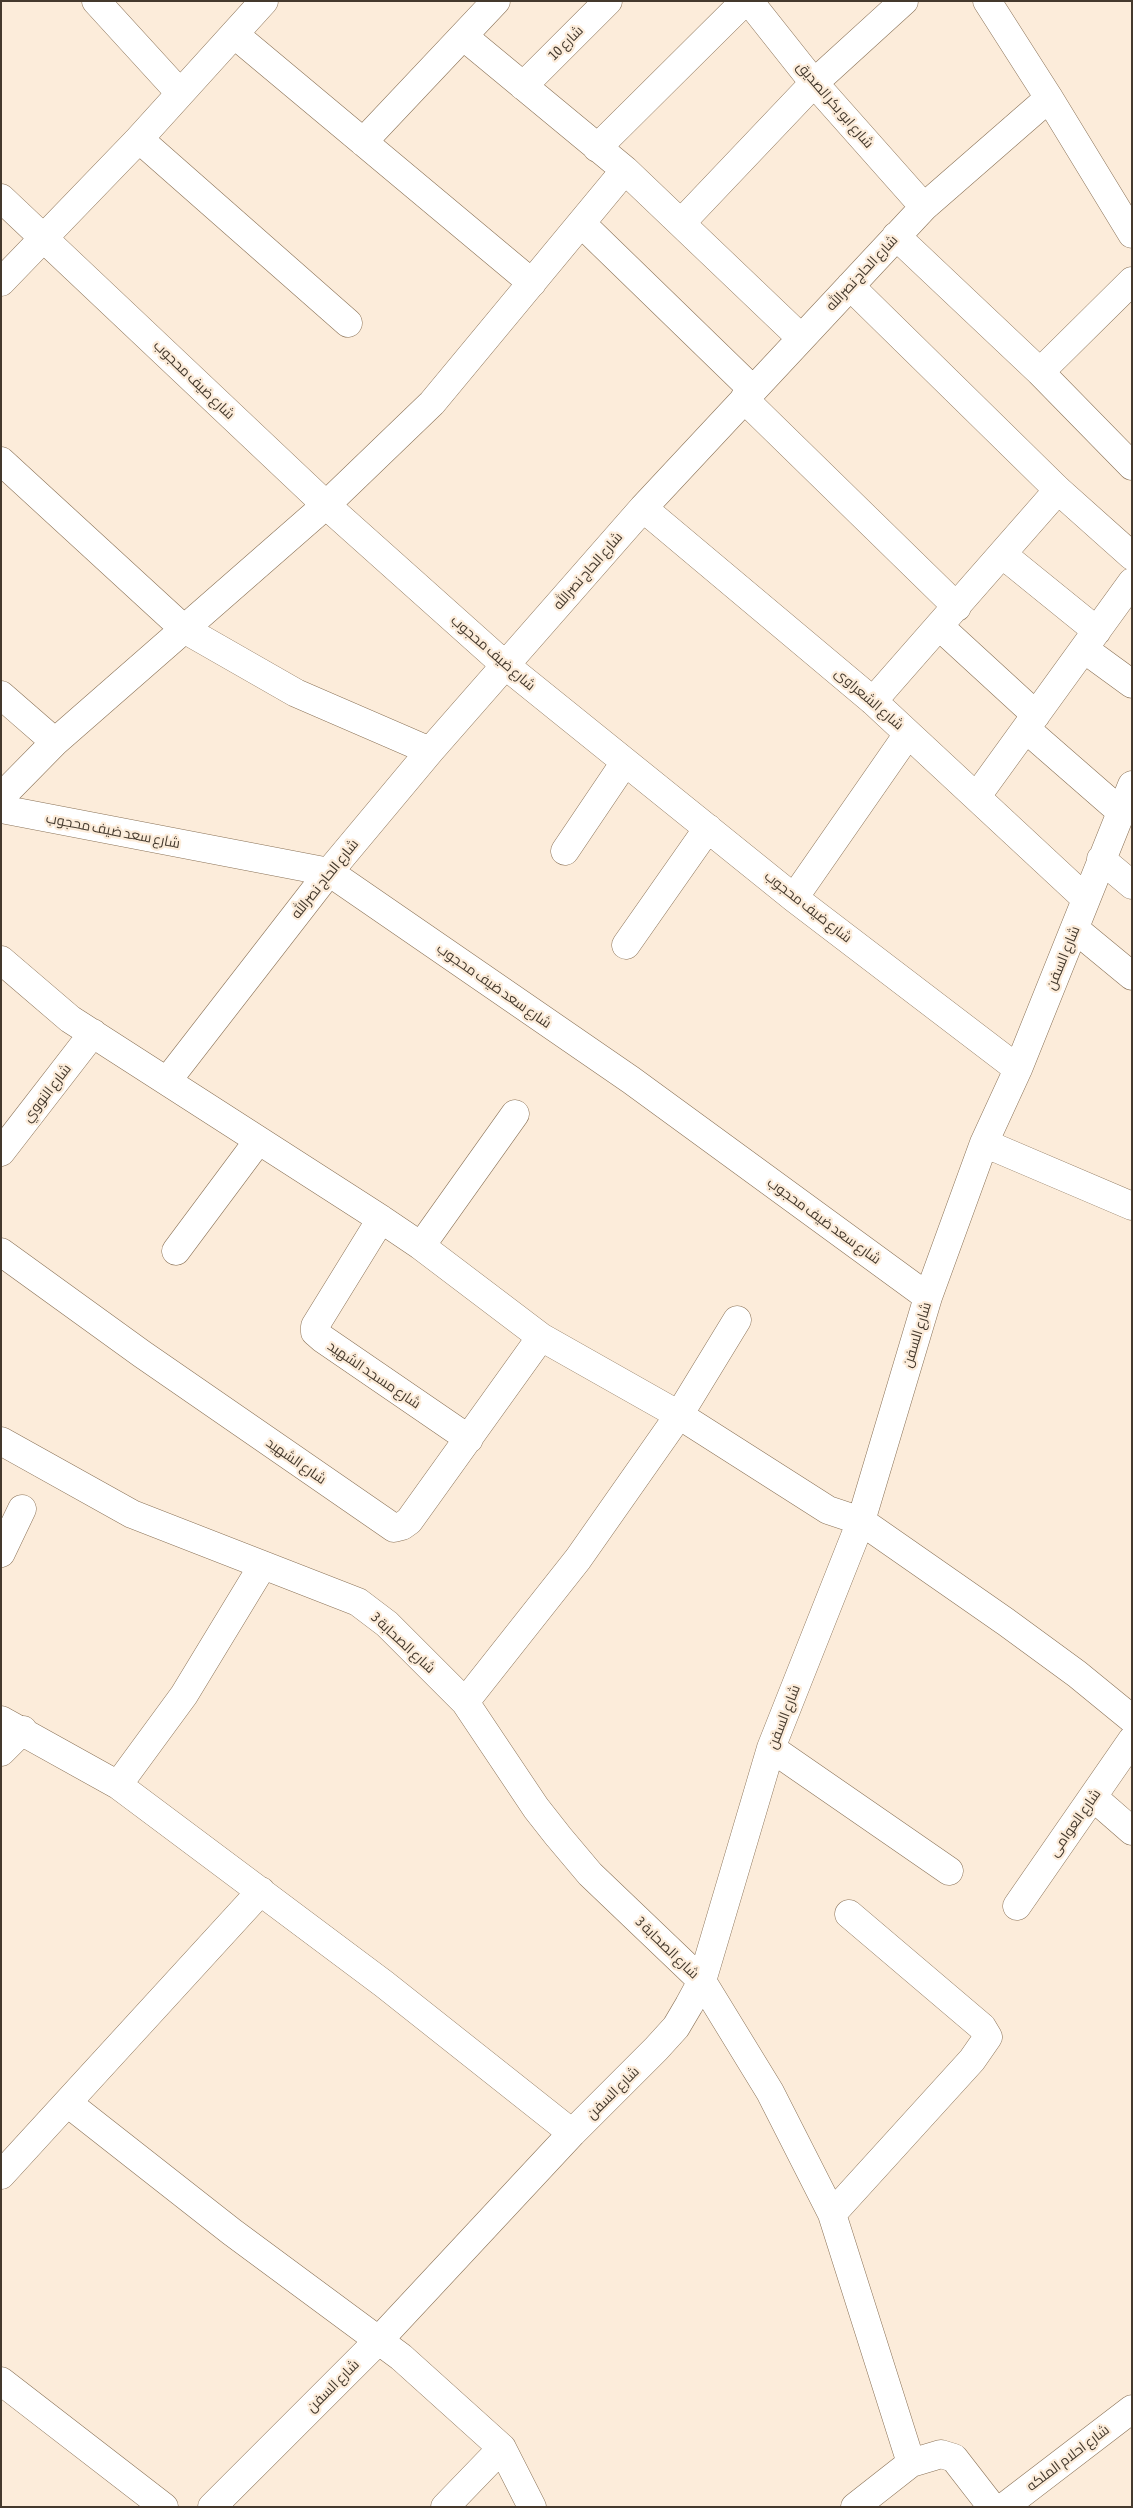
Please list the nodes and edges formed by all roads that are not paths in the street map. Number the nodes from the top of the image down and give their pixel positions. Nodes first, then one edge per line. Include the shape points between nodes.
1 (96, 1) edge
2 (264, 1) edge
3 (496, 1) edge
4 (608, 1) edge
5 (747, 1) edge
6 (904, 1) edge
7 (987, 1) edge
8 (234, 34) junction
9 (463, 36) junction
10 (814, 83) junction
11 (523, 86) junction
12 (180, 93) junction
13 (1049, 98) junction
14 (139, 139) junction
15 (363, 142) junction
16 (597, 148) junction
17 (625, 170) junction
18 (1, 198) edge
19 (924, 207) junction
20 (581, 223) junction
21 (681, 224) junction
22 (1132, 234) edge
23 (896, 236) junction
24 (45, 238) junction
25 (1132, 281) edge
26 (1, 282) edge
27 (532, 283) junction
28 (850, 286) junction
29 (348, 323) dead end
30 (801, 338) junction
31 (1040, 372) junction
32 (749, 395) junction
33 (1, 461) edge
34 (1132, 466) edge
35 (1058, 490) junction
36 (326, 505) junction
37 (643, 508) junction
38 (1002, 554) junction
39 (1132, 556) edge
40 (1132, 582) edge
41 (948, 616) junction
42 (184, 629) junction
43 (1091, 640) junction
44 (505, 665) junction
45 (1132, 684) edge
46 (1, 695) edge
47 (873, 701) junction
48 (1031, 722) junction
49 (908, 734) junction
50 (55, 742) junction
51 (430, 751) junction
52 (625, 762) junction
53 (1132, 785) edge
54 (978, 796) junction
55 (1, 797) edge
56 (1, 809) edge
57 (1120, 811) junction
58 (708, 828) junction
59 (565, 851) dead end
60 (1101, 860) junction
61 (329, 872) junction
62 (1132, 885) edge
63 (794, 898) junction
64 (1086, 899) junction
65 (1075, 929) junction
66 (626, 945) dead end
67 (1, 960) edge
68 (1132, 976) edge
69 (93, 1033) junction
70 (1018, 1070) junction
71 (167, 1081) junction
72 (515, 1114) dead end
73 (258, 1141) junction
74 (984, 1143) junction
75 (1, 1152) edge
76 (1132, 1206) edge
77 (381, 1219) junction
78 (421, 1246) junction
79 (1, 1252) edge
80 (176, 1252) dead end
81 (928, 1297) junction
82 (737, 1320) dead end
83 (540, 1337) junction
84 (680, 1414) junction
85 (469, 1439) junction
86 (1, 1441) edge
87 (22, 1509) dead end
88 (861, 1521) junction
89 (1, 1552) edge
90 (263, 1565) junction
91 (465, 1702) junction
92 (1132, 1719) edge
93 (12, 1725) edge
94 (1132, 1740) edge
95 (771, 1748) junction
96 (1, 1752) edge
97 (118, 1785) junction
98 (1093, 1797) junction
99 (1132, 1830) edge
100 (949, 1871) dead end
101 (261, 1891) junction
102 (1017, 1906) dead end
103 (849, 1914) dead end
104 (702, 1982) junction
105 (69, 2104) junction
106 (572, 2133) junction
107 (1, 2175) edge
108 (832, 2214) junction
109 (379, 2340) junction
110 (1, 2382) edge
111 (1132, 2409) edge
112 (502, 2448) junction
113 (911, 2463) junction
114 (164, 2507) edge
115 (212, 2507) edge
116 (445, 2507) edge
117 (532, 2507) edge
118 (855, 2507) edge
119 (992, 2507) edge
120 (1004, 2507) edge

1 - 12 street
2 - 8 street
3 - 9 street
4 - 11 street, شارع 10
5 - 10 street, شارع ابو بكر الصديق
5 - 16 street
6 - 10 street
7 - 13 street
8 - 12 street
8 - 15 street
9 - 11 street
9 - 15 street
10 - 19 street, شارع ابو بكر الصديق
10 - 21 street
11 - 16 street
12 - 14 street
13 - 19 street, شارع الحاج نصرالله
13 - 22 street
14 - 24 street
14 - 29 street
15 - 27 street
16 - 17 street
17 - 20 street
17 - 21 street
18 - 24 street, شارع ضيف محجوب
19 - 23 street, شارع الحاج نصرالله
20 - 27 street
20 - 32 street
21 - 30 street
23 - 28 street, شارع الحاج نصرالله
23 - 31 street
24 - 26 street
24 - 36 street, شارع ضيف محجوب
25 - 31 street
27 - 36 street via 432,403
28 - 30 street, شارع الحاج نصرالله
28 - 35 street
30 - 32 street, شارع الحاج نصرالله
31 - 34 street
32 - 37 street, شارع الحاج نصرالله
32 - 41 street
33 - 42 street
35 - 38 street
35 - 39 street
36 - 42 street
36 - 44 street, شارع ضيف محجوب
37 - 44 street, شارع الحاج نصرالله
37 - 47 street, شارع الشعراوى
38 - 41 street
38 - 43 street
40 - 43 street
41 - 47 street
41 - 48 street
42 - 50 street
42 - 51 street via 296,692
43 - 45 street
43 - 48 street
44 - 51 street, شارع الحاج نصرالله
44 - 52 street, شارع ضيف محجوب
46 - 50 street
47 - 49 street, شارع الشعراوى
48 - 54 street
48 - 57 street
49 - 54 street, شارع الشعراوى
49 - 63 street
50 - 55 street
51 - 61 street, شارع الحاج نصرالله
52 - 58 street, شارع ضيف محجوب
52 - 59 street
53 - 57 street, شارع السفن
54 - 64 street, شارع الشعراوى
56 - 61 street, شارع سعد ضيف محجوب
57 - 60 street, شارع السفن
58 - 63 street, شارع ضيف محجوب
58 - 66 street
60 - 62 street
60 - 64 street, شارع السفن
61 - 71 street, شارع الحاج نصرالله
61 - 81 street, شارع سعد ضيف محجوب via 632,1080
63 - 70 street, شارع ضيف محجوب
64 - 65 street, شارع السفن
65 - 68 street
65 - 70 street, شارع السفن
67 - 69 street via 70,1019
69 - 71 street
69 - 75 street, شارع النووي
70 - 74 street, شارع السفن
71 - 73 street
72 - 78 street
73 - 77 street
73 - 80 street
74 - 76 street
74 - 81 street, شارع السفن
77 - 78 street
77 - 85 street, شارع مسجد الشهيد via 315,1326 315,1332 322,1340
78 - 83 street
79 - 85 street, شارع الشهيد via 394,1528 409,1521
81 - 88 street, شارع السفن
82 - 84 street
83 - 84 street
83 - 85 street, شارع الشهيد
84 - 88 street via 828,1510
84 - 91 street via 578,1559
86 - 90 street, شارع الصحابة 3 via 132,1514
87 - 89 street
88 - 92 street via 1006,1622
88 - 95 street, شارع السفن
90 - 91 street, شارع الصحابة 3 via 358,1602 387,1624
90 - 97 street via 189,1687
91 - 104 street, شارع الصحابة 3 via 536,1808 590,1874
93 - 96 street
93 - 97 street
94 - 98 street, شارع العوامى
95 - 100 street
95 - 104 street, شارع السفن
97 - 101 street
98 - 99 street
98 - 102 street, شارع العوامى
101 - 105 street
101 - 106 street via 445,2031
103 - 108 street via 982,2027 988,2037 972,2060
104 - 106 street, شارع السفن via 676,2027
104 - 108 street, شارع الصحابة 3 via 770,2092
105 - 107 street
105 - 109 street via 232,2232
106 - 109 street, شارع السفن
108 - 113 street, شارع الصحابة 3
109 - 112 street
109 - 115 street, شارع السفن
110 - 114 street
111 - 120 street, شارع احلام الملكه
112 - 116 street
112 - 117 street
113 - 118 street
113 - 119 street via 948,2454

